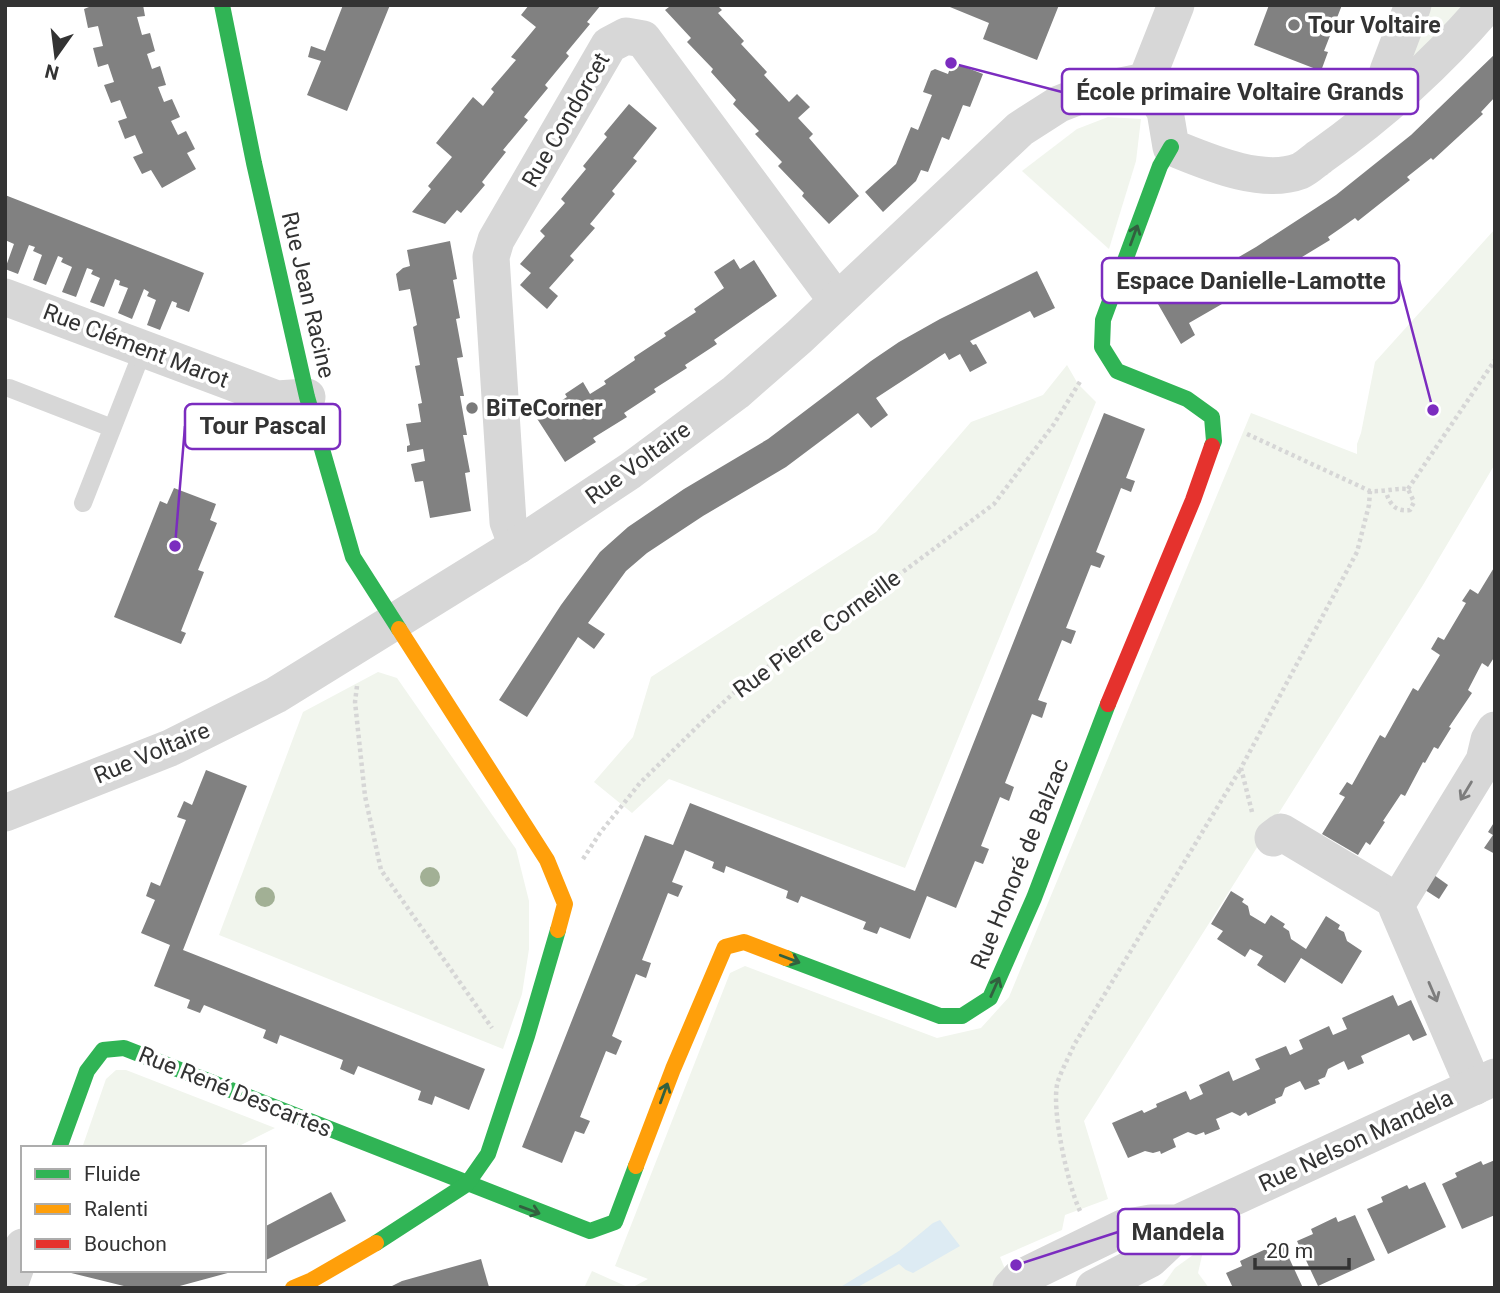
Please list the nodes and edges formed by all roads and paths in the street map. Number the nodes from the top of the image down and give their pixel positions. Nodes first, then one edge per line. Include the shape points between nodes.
1 (222, 5) edge
2 (1176, 5) edge
3 (1413, 5) edge
4 (1487, 5) edge
5 (1146, 80) junction
6 (1399, 92) junction
7 (1171, 147) junction
8 (5, 297) edge
9 (837, 301) junction
10 (1102, 347) junction
11 (142, 350) junction
12 (1494, 361) edge
13 (9, 388) dead end
14 (307, 397) junction
15 (1212, 417) junction
16 (112, 428) junction
17 (1408, 489) junction
18 (1370, 491) junction
19 (1386, 492) junction
20 (83, 503) dead end
21 (517, 546) junction
22 (394, 622) junction
23 (354, 648) junction
24 (1495, 730) edge
25 (1241, 768) junction
26 (5, 813) edge
27 (1273, 838) joint
28 (1398, 902) junction
29 (565, 904) junction
30 (520, 1059) junction
31 (1476, 1073) edge
32 (60, 1146) edge
33 (467, 1185) junction
34 (1084, 1219) dead end
35 (1178, 1223) junction
36 (21, 1254) edge
37 (12, 1283) edge
38 (293, 1288) edge
39 (1011, 1288) edge
40 (1094, 1288) edge

1 - 14 street, Rue Jean Racine
2 - 5 street
3 - 6 street via 1388,71
4 - 6 street via 1454,44
5 - 7 street via 1164,111
5 - 9 street, Rue Voltaire via 1087,93 1059,104 1020,129
6 - 7 street via 1350,137 1301,171 1275,175 1226,169
10 -> 7 street via 1103,320
8 - 11 street, Rue Clément Marot
9 - 21 street, Rue Voltaire via 736,392 630,471
9 - 21 street, Rue Condorcet via 643,39 626,36 609,45 496,240 491,257 508,522
10 - 15 street via 1117,371 1187,399
10 - 29 path, Rue Pierre Corneille via 1054,424 994,504 814,638 750,678 701,723 640,783 600,833 582,861
11 - 14 street, Rue Clément Marot via 277,399
11 - 16 lane
12 - 17 path
13 - 16 lane
14 - 22 street, Rue Jean Racine via 353,558
15 - 18 path
33 -> 15 street, Rue Honoré de Balzac via 590,1231 615,1222 725,947 744,942 940,1016 962,1016 990,998 1193,500 1214,441
16 - 20 lane
17 - 19 path
17 - 19 path via 1414,502 1410,510 1401,511 1390,504
18 - 19 path
18 - 25 path via 1357,552
21 - 22 street, Rue Voltaire
22 - 23 street, Rue Voltaire
22 - 29 street, Rue Jean Racine via 547,860
23 - 26 street, Rue Voltaire via 276,695 170,748
23 - 30 path via 360,667 355,702 365,796 381,870 500,1042
24 -> 28 street via 1484,761
25 - 27 path via 1259,831
25 - 34 path via 1074,1045 1057,1082 1064,1158
27 - 28 street via 1281,832
28 -> 31 street via 1399,917
29 - 30 street
30 - 33 street via 488,1154
31 - 35 street, Rue Nelson Mandela
32 - 33 street, Rue René Descartes via 87,1071 103,1050 124,1048
33 - 38 street via 405,1226
35 - 39 street, Rue Nelson Mandela via 1123,1228 1020,1278
35 - 40 street via 1167,1243 1150,1259
36 - 37 street

